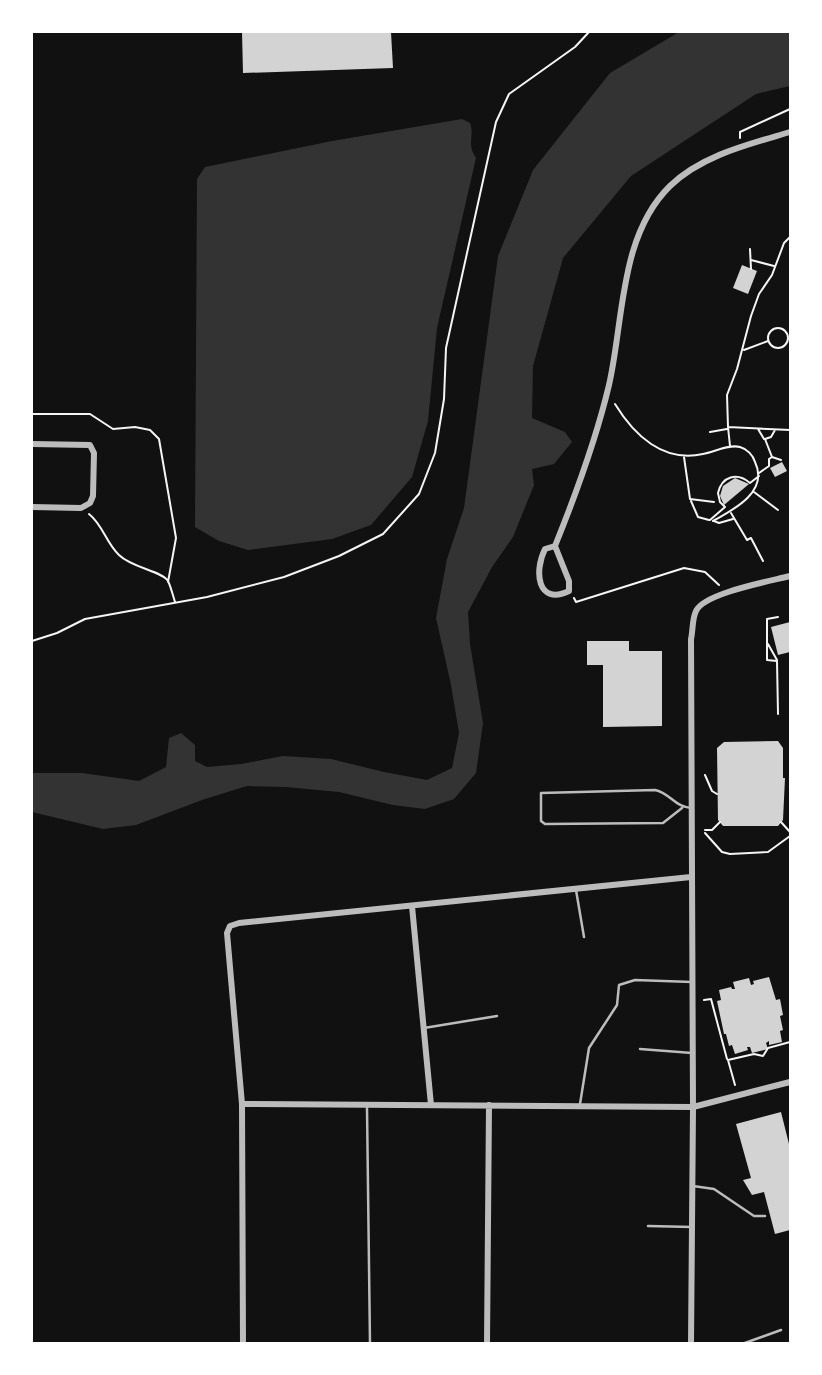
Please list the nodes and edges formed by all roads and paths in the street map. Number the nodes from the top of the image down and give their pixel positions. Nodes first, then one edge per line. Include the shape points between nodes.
1 (589, 32) edge
2 (790, 109) edge
3 (790, 132) edge
4 (741, 146) junction
5 (790, 237) edge
6 (750, 249) dead end
7 (751, 260) junction
8 (775, 267) junction
9 (751, 269) dead end
10 (789, 333) edge
11 (769, 341) junction
12 (742, 351) junction
13 (607, 391) junction
14 (32, 414) edge
15 (728, 428) junction
16 (758, 428) junction
17 (776, 429) junction
18 (790, 430) edge
19 (710, 432) dead end
20 (765, 439) junction
21 (32, 444) edge
22 (730, 447) junction
23 (684, 456) junction
24 (772, 457) junction
25 (781, 460) dead end
26 (759, 476) junction
27 (753, 492) junction
28 (690, 499) junction
29 (713, 502) dead end
30 (32, 507) edge
31 (81, 508) junction
32 (778, 510) dead end
33 (730, 512) junction
34 (733, 519) dead end
35 (711, 520) junction
36 (555, 546) junction
37 (763, 561) dead end
38 (790, 576) edge
39 (168, 582) junction
40 (569, 592) junction
41 (723, 594) junction
42 (175, 603) junction
43 (778, 617) dead end
44 (32, 641) edge
45 (767, 643) junction
46 (777, 661) junction
47 (778, 715) dead end
48 (705, 775) dead end
49 (717, 794) dead end
50 (682, 808) junction
51 (692, 808) junction
52 (720, 822) dead end
53 (781, 822) dead end
54 (790, 832) edge
55 (790, 836) edge
56 (691, 877) junction
57 (576, 890) junction
58 (412, 906) junction
59 (583, 937) dead end
60 (692, 982) junction
61 (704, 1000) dead end
62 (498, 1016) dead end
63 (424, 1028) junction
64 (790, 1042) edge
65 (640, 1049) dead end
66 (692, 1053) junction
67 (728, 1060) junction
68 (790, 1082) edge
69 (735, 1087) dead end
70 (242, 1104) junction
71 (367, 1104) junction
72 (431, 1105) junction
73 (489, 1105) junction
74 (579, 1106) junction
75 (693, 1107) junction
76 (693, 1186) junction
77 (765, 1216) dead end
78 (648, 1226) dead end
79 (692, 1227) junction
80 (781, 1330) dead end
81 (243, 1343) edge
82 (370, 1343) edge
83 (487, 1343) edge
84 (691, 1343) edge
85 (742, 1343) edge

1 - 42 path via 509,94 496,122 446,348 435,453 419,494 383,534 339,556 284,577
2 - 4 path via 740,132
3 - 4 street
4 - 13 street via 694,168 670,186 647,218 628,265
5 - 8 path
6 - 7 path
7 - 8 path
7 - 9 path
8 - 12 path via 759,295
10 - 11 path via 774,329
10 - 11 path via 780,348
11 - 12 path
12 - 15 path via 727,395
13 - 23 path via 643,440
13 - 36 street via 580,485
14 - 39 path via 90,414 113,429 150,430 159,439 176,538
15 - 16 path
15 - 19 path
15 - 22 path
16 - 17 path
16 - 20 path
17 - 18 path
17 - 20 path
20 - 24 path
21 - 31 street via 90,445 94,453 93,496
22 - 23 path
22 - 26 path via 749,452
23 - 28 path
24 - 25 path
24 - 26 path
26 - 27 path
26 - 35 path via 750,483 735,476 724,481 718,493 725,507
27 - 32 path
27 - 33 path
28 - 29 path
28 - 35 path via 698,517
30 - 31 street
31 - 39 path via 99,524 117,554 130,565 162,574
33 - 35 path
33 - 37 path
34 - 35 path
36 - 40 street
36 - 40 street via 545,549 537,577 551,594
38 - 41 street
39 - 42 path
40 - 41 path via 576,601 684,568 712,577
41 - 51 street via 701,604 691,639
42 - 44 path via 85,619
43 - 45 path via 767,619
45 - 46 path
45 - 46 path via 767,660
46 - 47 path
48 - 49 path
50 - 50 lane via 655,790 541,793 541,821 545,824 663,823
50 - 51 lane
51 - 56 street
52 - 55 path via 705,831 722,852 730,854 768,852
53 - 54 path
56 - 57 street
56 - 60 street
57 - 58 street
57 - 59 lane
58 - 63 street
58 - 70 street via 230,926
60 - 66 street
60 - 74 lane via 635,980 619,985 617,1005 589,1048
61 - 67 path via 711,999
62 - 63 lane
63 - 72 street
64 - 67 path via 768,1048 763,1056
65 - 66 lane
66 - 75 street
67 - 69 path
68 - 75 street
70 - 71 street
70 - 81 street
71 - 72 street
71 - 82 lane
72 - 73 street
73 - 74 street
73 - 83 street
74 - 75 street
75 - 76 street
76 - 77 lane via 714,1189 754,1216
76 - 79 street
78 - 79 lane
79 - 84 street
80 - 85 lane

